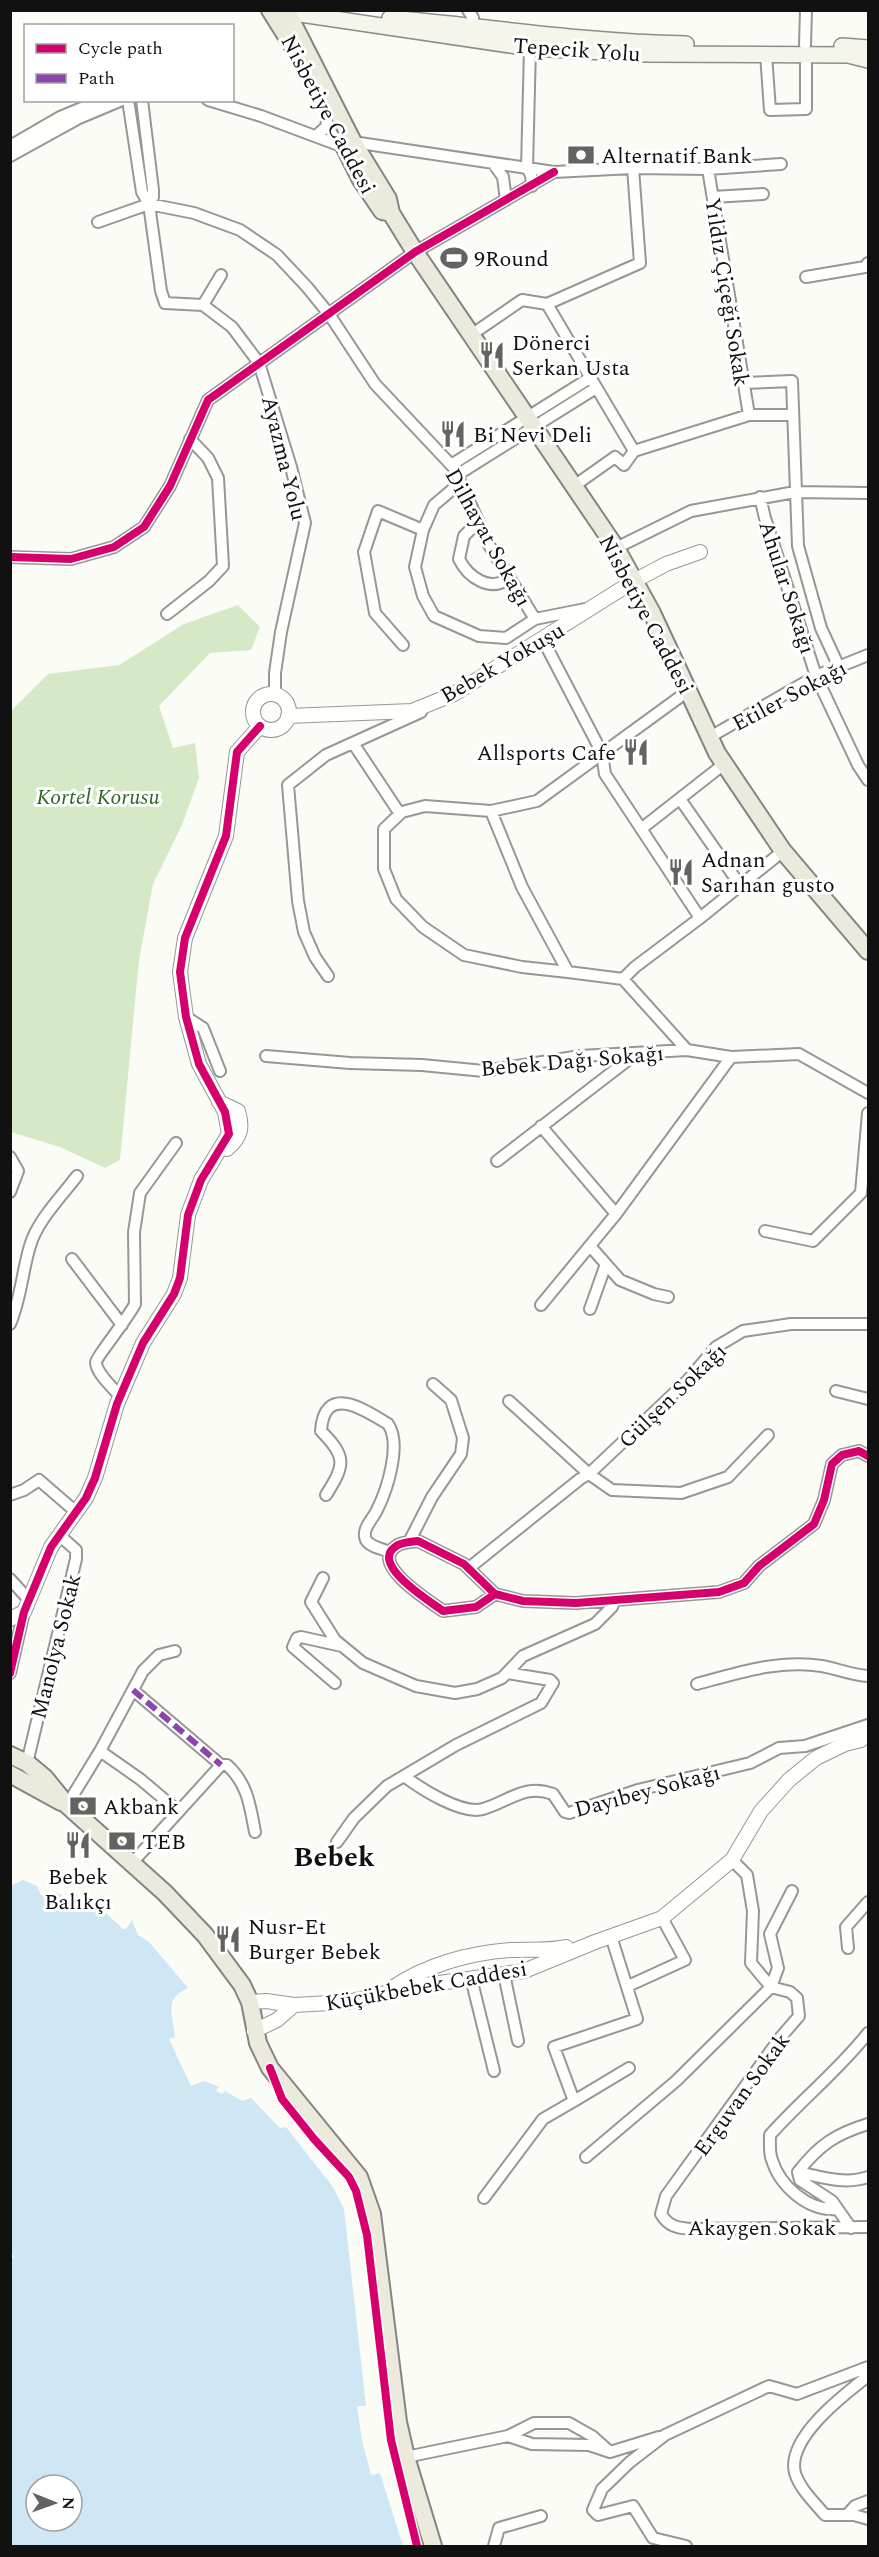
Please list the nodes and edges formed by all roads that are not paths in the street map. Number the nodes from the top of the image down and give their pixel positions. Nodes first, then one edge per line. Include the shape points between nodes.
1 (270, 10) edge
2 (468, 10) edge
3 (806, 10) edge
4 (285, 11) edge
5 (312, 13) edge
6 (295, 28) junction
7 (465, 28) edge
8 (531, 41) junction
9 (868, 48) edge
10 (806, 50) junction
11 (766, 54) junction
12 (868, 60) edge
13 (96, 102) edge
14 (117, 102) edge
15 (128, 102) edge
16 (142, 102) edge
17 (215, 102) edge
18 (328, 115) junction
19 (316, 136) junction
20 (349, 144) junction
21 (10, 146) edge
22 (10, 156) edge
23 (493, 163) junction
24 (781, 164) dead end
25 (527, 168) junction
26 (633, 168) junction
27 (708, 169) junction
28 (554, 172) junction
29 (532, 186) junction
30 (763, 194) dead end
31 (712, 197) junction
32 (506, 200) junction
33 (149, 204) junction
34 (98, 222) dead end
35 (415, 252) junction
36 (868, 263) edge
37 (221, 274) dead end
38 (807, 277) dead end
39 (203, 304) junction
40 (547, 304) junction
41 (329, 314) junction
42 (471, 335) junction
43 (259, 363) junction
44 (593, 383) junction
45 (743, 383) junction
46 (749, 415) junction
47 (794, 415) junction
48 (531, 422) junction
49 (190, 439) junction
50 (634, 452) junction
51 (456, 473) junction
52 (574, 486) junction
53 (795, 492) junction
54 (868, 493) edge
55 (760, 497) junction
56 (478, 522) junction
57 (423, 530) junction
58 (616, 548) junction
59 (700, 552) dead end
60 (10, 557) edge
61 (509, 578) junction
62 (634, 580) junction
63 (593, 608) junction
64 (167, 614) dead end
65 (535, 619) junction
66 (543, 640) junction
67 (403, 645) dead end
68 (868, 655) edge
69 (839, 667) junction
70 (816, 676) junction
71 (688, 691) junction
72 (275, 694) junction
73 (454, 694) junction
74 (288, 716) junction
75 (260, 726) junction
76 (710, 737) junction
77 (352, 743) junction
78 (602, 753) junction
79 (724, 764) junction
80 (868, 780) edge
81 (680, 799) junction
82 (491, 810) junction
83 (400, 814) junction
84 (641, 829) junction
85 (783, 851) junction
86 (740, 885) junction
87 (700, 918) junction
88 (868, 951) edge
89 (568, 972) junction
90 (328, 976) dead end
91 (623, 979) junction
92 (186, 1017) junction
93 (687, 1050) junction
94 (637, 1053) junction
95 (266, 1056) dead end
96 (731, 1057) junction
97 (220, 1071) dead end
98 (868, 1093) edge
99 (868, 1113) edge
100 (541, 1126) junction
101 (176, 1143) dead end
102 (10, 1157) edge
103 (497, 1161) dead end
104 (77, 1176) dead end
105 (10, 1192) edge
106 (865, 1195) edge
107 (616, 1214) junction
108 (765, 1232) dead end
109 (590, 1246) junction
110 (72, 1258) dead end
111 (606, 1264) junction
112 (668, 1297) dead end
113 (541, 1305) dead end
114 (590, 1309) dead end
115 (10, 1324) edge
116 (868, 1324) edge
117 (122, 1325) junction
118 (433, 1384) dead end
119 (836, 1391) dead end
120 (120, 1396) junction
121 (868, 1400) edge
122 (509, 1401) dead end
123 (768, 1435) dead end
124 (868, 1456) edge
125 (589, 1474) junction
126 (10, 1495) edge
127 (326, 1495) dead end
128 (76, 1512) junction
129 (59, 1535) junction
130 (409, 1542) junction
131 (390, 1552) junction
132 (469, 1568) junction
133 (323, 1578) dead end
134 (10, 1579) edge
135 (495, 1594) junction
136 (614, 1601) junction
137 (26, 1606) junction
138 (10, 1619) edge
139 (342, 1646) junction
140 (175, 1650) dead end
141 (10, 1673) edge
142 (507, 1673) junction
143 (868, 1676) edge
144 (335, 1683) dead end
145 (697, 1684) dead end
146 (133, 1690) junction
147 (868, 1725) edge
148 (868, 1734) edge
149 (100, 1751) junction
150 (10, 1755) edge
151 (27, 1763) junction
152 (221, 1765) junction
153 (10, 1774) edge
154 (404, 1776) junction
155 (67, 1805) junction
156 (178, 1811) junction
157 (255, 1832) dead end
158 (337, 1842) dead end
159 (732, 1860) junction
160 (132, 1863) junction
161 (792, 1891) dead end
162 (868, 1902) edge
163 (662, 1918) junction
164 (611, 1936) junction
165 (595, 1942) junction
166 (848, 1948) dead end
167 (504, 1974) junction
168 (471, 1978) junction
169 (628, 1986) junction
170 (771, 1986) junction
171 (384, 1993) junction
172 (250, 2002) junction
173 (294, 2005) junction
174 (254, 2031) junction
175 (868, 2033) edge
176 (518, 2041) dead end
177 (629, 2068) dead end
178 (494, 2071) dead end
179 (574, 2101) junction
180 (868, 2124) edge
181 (586, 2157) dead end
182 (798, 2172) junction
183 (868, 2177) edge
184 (484, 2198) dead end
185 (836, 2209) junction
186 (661, 2214) joint
187 (868, 2227) edge
188 (851, 2228) junction
189 (868, 2367) edge
190 (868, 2376) edge
191 (665, 2435) junction
192 (508, 2436) junction
193 (610, 2452) junction
194 (406, 2457) junction
195 (868, 2501) edge
196 (847, 2515) junction
197 (541, 2516) dead end
198 (868, 2519) edge
199 (433, 2547) edge
200 (494, 2547) edge
201 (686, 2547) edge

1 - 18 main road, Nisbetiye Caddesi
2 - 7 street via 473,18
3 - 10 street
4 - 5 main road, Tepecik Yolu
4 - 6 main road, Nisbetiye Caddesi
5 - 6 main road
5 - 7 main road, Tepecik Yolu
6 - 20 main road, Nisbetiye Caddesi
7 - 8 main road, Tepecik Yolu
8 - 10 main road, Tepecik Yolu
8 - 11 main road, Tepecik Yolu via 641,54
8 - 25 street
9 - 10 main road, Tepecik Yolu
10 - 11 main road, Tepecik Yolu
10 - 11 street via 806,109 770,110
10 - 12 main road, Tepecik Yolu
13 - 21 street via 60,117
14 - 22 street
15 - 33 street via 142,192
16 - 33 street via 153,190
17 - 19 street, Yıldız Çiçeği Sokak
18 - 19 street via 326,127
18 - 20 main road, Nisbetiye Caddesi
19 - 20 street, Yıldız Çiçeği Sokak
20 - 23 street, Yıldız Çiçeği Sokak
20 - 35 main road, Nisbetiye Caddesi via 361,180 382,211 391,213
23 - 25 street, Yıldız Çiçeği Sokak
23 - 32 street via 503,177
24 - 27 street
25 - 28 street, Yıldız Çiçeği Sokak
25 - 29 street
26 - 27 street, Yıldız Çiçeği Sokak
26 - 28 street, Yıldız Çiçeği Sokak
26 - 40 street via 640,263
27 - 31 street, Yıldız Çiçeği Sokak
28 - 29 street
29 - 32 street
30 - 31 street
31 - 45 street, Yıldız Çiçeği Sokak
32 - 35 street
33 - 34 street
33 - 39 street via 165,303
33 - 41 street, Dilhayat Sokağı via 194,213 240,230 277,255
35 - 41 street
35 - 42 main road, Nisbetiye Caddesi
36 - 38 street via 865,267
37 - 39 street
39 - 43 street, Ayazma Yolu via 232,327
40 - 42 street via 522,300
40 - 44 street
41 - 43 street
41 - 51 street, Dilhayat Sokağı via 375,384
42 - 48 main road, Nisbetiye Caddesi
43 - 49 street via 208,400
43 - 72 street, Ayazma Yolu via 305,523 281,632
44 - 48 street
44 - 50 street
45 - 46 street, Yıldız Çiçeği Sokak
45 - 47 street, Ahular Sokağı via 792,381
46 - 47 street, Yıldız Çiçeği Sokak
46 - 50 street
47 - 53 street, Ahular Sokağı
48 - 51 street
48 - 52 main road, Nisbetiye Caddesi
49 - 60 street via 170,486 144,527 114,547 71,559
49 - 64 street via 208,458 218,478 223,566
50 - 52 street via 624,465 615,457
51 - 56 street, Dilhayat Sokağı
51 - 57 street via 434,505
52 - 58 main road, Nisbetiye Caddesi
53 - 54 street
53 - 55 street
53 - 69 street, Ahular Sokağı via 798,546 821,628
55 - 58 street via 691,511
55 - 70 street, Ahular Sokağı
56 - 61 street, Dilhayat Sokağı
56 - 61 street via 464,536 459,559 464,569 474,579 490,584
57 - 65 street via 415,567 423,596 434,616 479,636 506,638
57 - 67 street via 378,511 364,552 375,614
58 - 62 main road, Nisbetiye Caddesi
59 - 62 street, Bebek Yokuşu
61 - 65 street, Dilhayat Sokağı
62 - 63 street, Bebek Yokuşu
62 - 71 main road, Nisbetiye Caddesi
63 - 65 street, Dilhayat Sokağı
63 - 66 street, Bebek Yokuşu
66 - 73 street, Bebek Yokuşu
66 - 78 street
68 - 69 street, Etiler Sokağı
69 - 70 street, Etiler Sokağı
70 - 76 street, Etiler Sokağı
70 - 80 street, Ahular Sokağı
71 - 76 main road, Nisbetiye Caddesi
71 - 78 street
72 - 74 street via 286,702
72 - 75 street via 256,702 254,716
73 - 74 street, Bebek Yokuşu via 412,711
73 - 77 street
74 - 75 street via 278,728
75 - 92 street via 237,752 226,837 185,938 180,972
76 - 79 main road, Nisbetiye Caddesi
77 - 83 street
77 - 90 street via 326,755 288,785 304,932
78 - 82 street via 537,801
78 - 84 street via 605,774
79 - 81 street
79 - 85 main road, Nisbetiye Caddesi
81 - 84 street
81 - 86 street
82 - 83 street via 425,806
82 - 89 street via 522,887
83 - 89 street via 384,829 384,869 396,899 423,927 464,955
84 - 87 street
85 - 86 street
85 - 88 main road, Nisbetiye Caddesi
86 - 87 street
87 - 91 street
89 - 91 street
91 - 93 street
92 - 97 street via 203,1028
92 - 120 street via 199,1064 219,1102 238,1111 241,1129 236,1141 213,1159 201,1180 188,1215 180,1278 143,1343
93 - 94 street, Bebek Dağı Sokağı
93 - 96 street, Bebek Dağı Sokağı
94 - 95 street, Bebek Dağı Sokağı via 580,1056 484,1071
94 - 100 street
96 - 98 street, Bebek Dağı Sokağı via 799,1054
96 - 107 street
99 - 106 street
100 - 103 street
100 - 107 street
101 - 117 street via 140,1193 134,1241 135,1304
102 - 105 street via 18,1171
104 - 115 street via 30,1245
106 - 108 street via 813,1241
107 - 109 street
109 - 111 street
109 - 113 street
110 - 117 street
111 - 112 street via 620,1280
111 - 114 street
116 - 125 street, Gülşen Sokağı via 791,1324 744,1331 716,1347 688,1380
117 - 120 street via 96,1359
118 - 130 street via 451,1400 463,1438 461,1454 432,1497
119 - 121 street
120 - 128 street via 95,1478
122 - 125 street
123 - 125 street via 728,1477 681,1494 612,1490
124 - 136 street via 859,1451 842,1455 832,1464 814,1524 759,1566 744,1583 719,1592
125 - 132 street, Gülşen Sokağı
126 - 128 street via 39,1480
127 - 131 street via 342,1462 341,1455 321,1431 323,1416 333,1404 349,1402 392,1430 395,1448 391,1465 378,1509 364,1531 370,1545
128 - 129 street
129 - 137 street
129 - 151 street, Manolya Sokak via 76,1550 76,1559
130 - 131 street
130 - 132 street via 418,1541
131 - 135 street via 390,1568 443,1611 476,1607
132 - 135 street
133 - 139 street via 311,1602
134 - 137 street
135 - 136 street via 523,1600
136 - 142 street via 595,1624 523,1656
137 - 138 street
137 - 141 street
139 - 142 street via 363,1663 416,1686 455,1693 477,1689
139 - 144 street via 301,1637 293,1647
140 - 146 street via 159,1655 143,1671
142 - 154 street via 553,1683 541,1702
143 - 145 street via 822,1666 786,1665 747,1670
146 - 149 street
146 - 152 street
147 - 154 street, Dayıbey Sokağı via 805,1746 779,1748 750,1763 638,1790 569,1813 553,1794 539,1790 470,1810 422,1790
148 - 159 street, Küçükbebek Caddesi via 816,1758 789,1780 761,1811
149 - 155 street
149 - 156 street
150 - 151 main road
151 - 155 main road via 58,1791
152 - 156 street
152 - 157 street via 239,1776
153 - 155 main road
154 - 158 street via 387,1786 354,1818
155 - 160 main road
156 - 160 street
159 - 163 street, Küçükbebek Caddesi
159 - 170 street via 747,1875 753,1911 751,1963
160 - 172 main road via 206,1935 242,1984
161 - 170 street via 770,1934 778,1968
162 - 166 street via 846,1927
163 - 164 street, Küçükbebek Caddesi
163 - 169 street via 685,1960
164 - 165 street, Küçükbebek Caddesi
164 - 169 street
165 - 167 street, Küçükbebek Caddesi via 524,1971
165 - 171 street via 458,1959 415,1974
167 - 168 street, Küçükbebek Caddesi
167 - 176 street
168 - 171 street, Küçükbebek Caddesi
168 - 178 street
169 - 179 street via 637,2019 554,2047
170 - 181 street via 676,2081
170 - 186 street, Erguvan Sokak via 797,1998 799,2016 666,2196
171 - 173 street, Küçükbebek Caddesi via 348,2002
172 - 173 street, Küçükbebek Caddesi
172 - 174 main road
173 - 174 street, Küçükbebek Caddesi via 277,2020
174 - 194 main road via 261,2052 280,2083 346,2159 367,2194 393,2392
175 - 185 street via 852,2055 791,2111 770,2136 771,2159 786,2188 823,2210
177 - 179 street
179 - 184 street via 543,2119
180 - 182 street via 839,2133
182 - 183 street via 827,2179 857,2181
182 - 185 street via 800,2180 832,2201
185 - 188 street
186 - 188 street, Akaygen Sokak via 666,2223 691,2229
187 - 188 street, Akaygen Sokak
189 - 191 street via 797,2394 769,2386
190 - 196 street via 829,2407 796,2450 795,2472 807,2494 825,2514
191 - 193 street
191 - 201 street via 602,2489 592,2510 598,2515 633,2506 653,2538
192 - 193 street via 532,2444 589,2445
192 - 193 street via 534,2423 570,2423
192 - 194 street
194 - 199 main road
195 - 196 street via 855,2506
196 - 198 street
197 - 200 street via 499,2528

